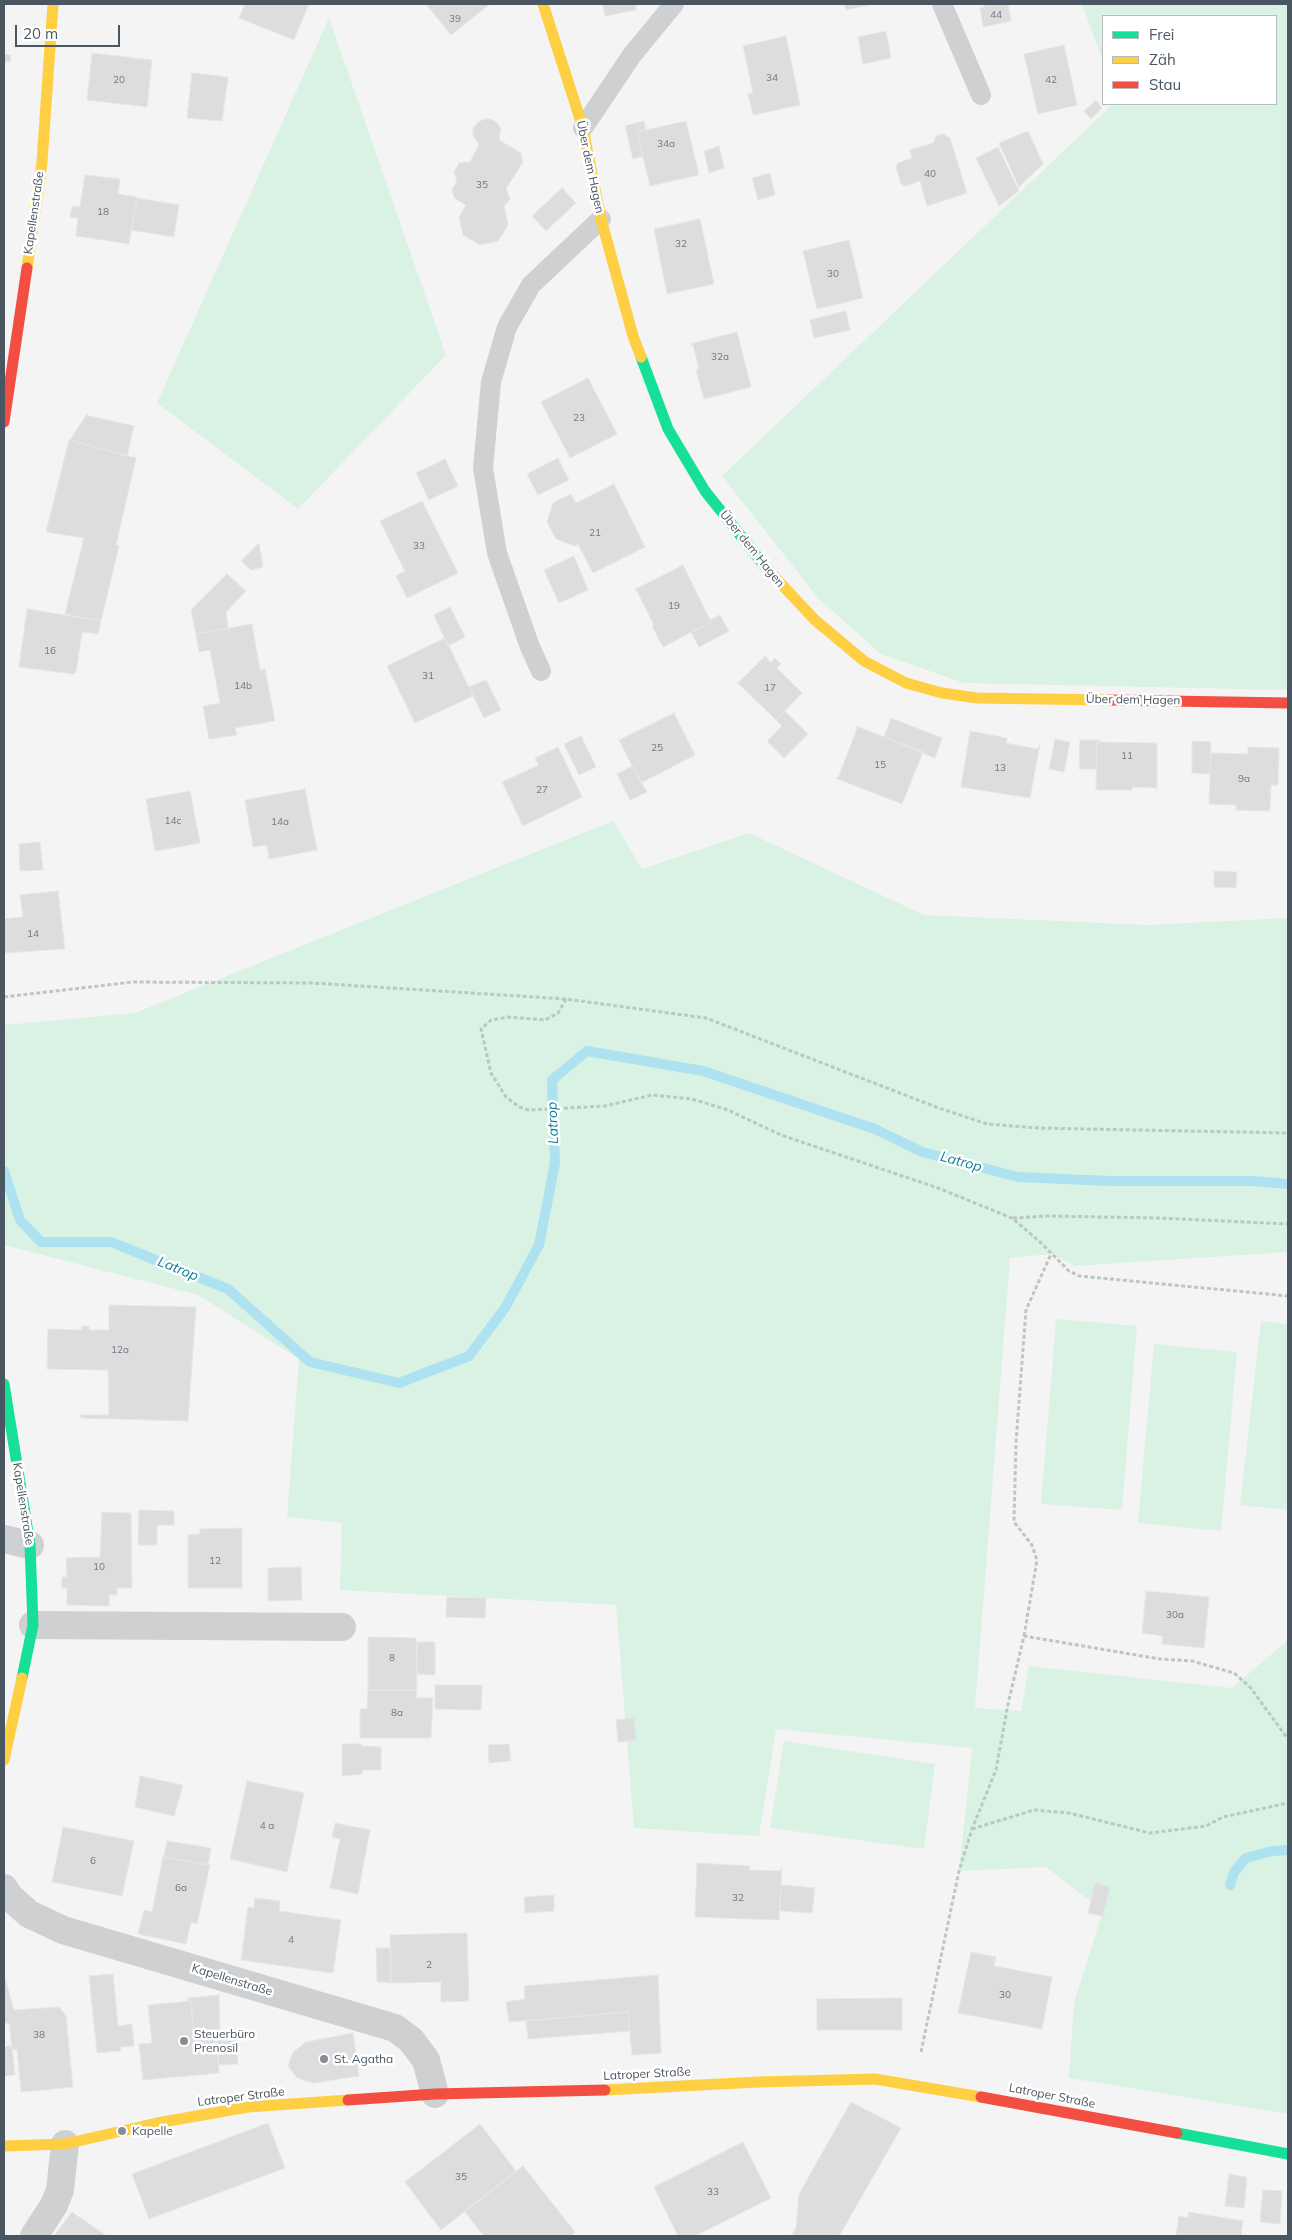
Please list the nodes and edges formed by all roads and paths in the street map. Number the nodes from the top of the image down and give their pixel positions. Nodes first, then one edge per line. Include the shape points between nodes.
1 (543, 4) edge
2 (674, 4) edge
3 (942, 4) edge
4 (58, 7) edge
5 (982, 95) dead end
6 (583, 128) junction
7 (601, 220) junction
8 (4, 422) edge
9 (541, 671) dead end
10 (1288, 702) edge
11 (4, 997) edge
12 (566, 999) junction
13 (1288, 1133) edge
14 (1012, 1218) junction
15 (1288, 1224) edge
16 (1051, 1254) junction
17 (1288, 1296) edge
18 (4, 1384) edge
19 (4, 1539) edge
20 (30, 1545) junction
21 (34, 1625) junction
22 (342, 1627) dead end
23 (1024, 1636) junction
24 (1288, 1739) edge
25 (4, 1760) edge
26 (1288, 1803) edge
27 (972, 1829) junction
28 (4, 1888) edge
29 (913, 2084) junction
30 (435, 2094) junction
31 (65, 2144) junction
32 (4, 2146) edge
33 (1288, 2154) edge
34 (34, 2236) edge

1 - 6 street, Über dem Hagen
2 - 6 lane via 632,55
3 - 5 lane
4 - 8 street, Kapellenstraße via 42,162
6 - 7 street, Über dem Hagen
7 - 9 lane via 531,285 507,327 491,382 483,468 497,553
7 - 10 street, Über dem Hagen via 633,336 668,429 685,460 705,491 771,574 815,620 864,661 906,683 977,698
11 - 12 path via 150,982 312,983
12 - 13 path via 706,1018 987,1124 1037,1128
12 - 14 path via 558,1013 545,1020 509,1017 491,1020 481,1029 496,1084 519,1107 529,1110 605,1106 652,1096 692,1099 728,1110 781,1136 938,1188
14 - 15 path via 1160,1218
14 - 16 path
16 - 17 path via 1079,1276
16 - 23 path via 1026,1310 1016,1442 1014,1522 1032,1545 1037,1560
18 - 20 street, Kapellenstraße
19 - 20 street
20 - 21 street, Kapellenstraße
21 - 22 street
21 - 25 street, Kapellenstraße
23 - 24 path via 1160,1659 1192,1661 1234,1673 1250,1687
23 - 27 path via 996,1770
26 - 27 path via 1223,1817 1206,1826 1150,1833 1069,1812 1034,1810
27 - 29 path via 958,1871
28 - 30 street, Kapellenstraße via 10,1898 29,1914 63,1930 395,2028 411,2040 426,2060
29 - 30 street, Latroper Straße via 875,2080 806,2081
29 - 33 street, Latroper Straße
30 - 31 street, Latroper Straße via 248,2107
31 - 32 street, Latroper Straße
31 - 34 street via 60,2190

